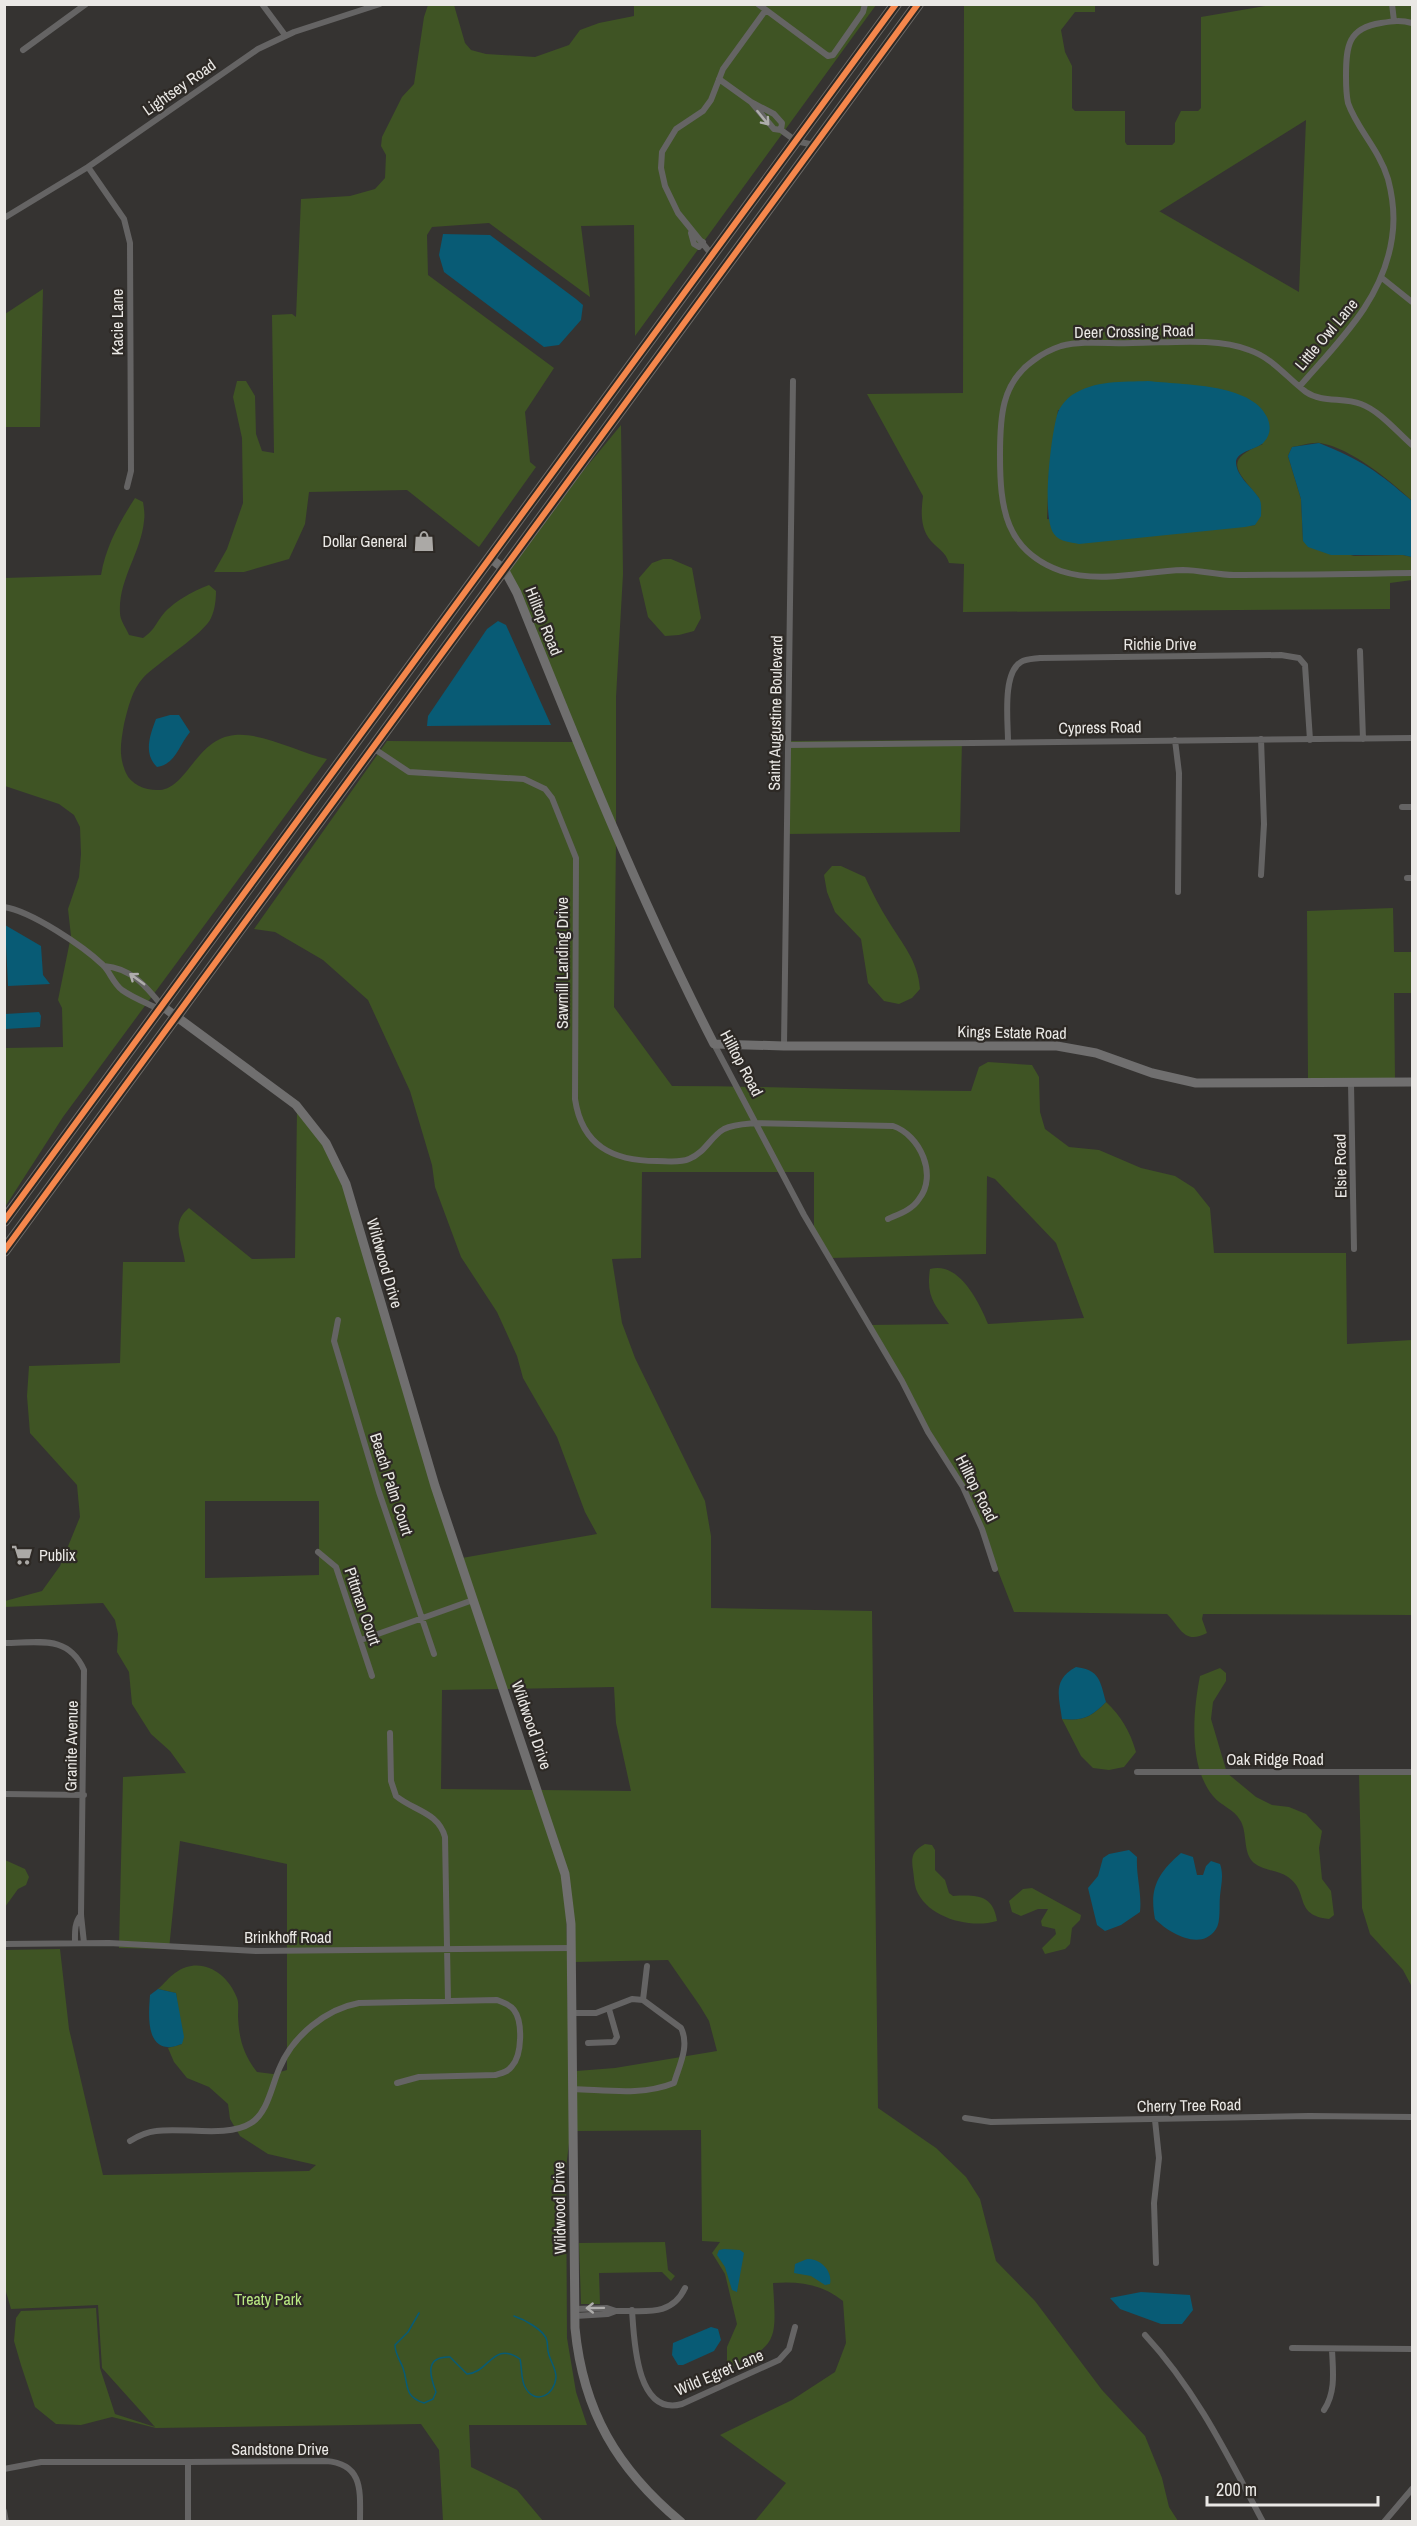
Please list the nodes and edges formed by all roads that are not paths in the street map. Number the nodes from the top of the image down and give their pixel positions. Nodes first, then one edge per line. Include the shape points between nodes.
1 (86, 4) edge
2 (262, 4) edge
3 (380, 4) edge
4 (758, 4) edge
5 (865, 4) edge
6 (896, 4) edge
7 (918, 4) edge
8 (1392, 4) edge
9 (765, 11) junction
10 (1394, 21) junction
11 (1413, 22) edge
12 (285, 35) junction
13 (23, 50) dead end
14 (719, 79) junction
15 (751, 102) junction
16 (781, 130) junction
17 (796, 141) junction
18 (815, 145) junction
19 (88, 167) junction
20 (4, 218) edge
21 (712, 255) junction
22 (1382, 278) junction
23 (1413, 302) edge
24 (793, 381) dead end
25 (1300, 386) junction
26 (1413, 445) edge
27 (127, 487) dead end
28 (490, 558) junction
29 (504, 569) junction
30 (1413, 573) edge
31 (1360, 651) dead end
32 (1413, 738) edge
33 (1363, 739) junction
34 (1175, 740) junction
35 (1261, 740) junction
36 (1310, 740) junction
37 (1008, 741) junction
38 (788, 745) junction
39 (373, 748) junction
40 (1402, 807) dead end
41 (1413, 807) edge
42 (1261, 875) dead end
43 (1178, 892) dead end
44 (4, 907) edge
45 (104, 966) junction
46 (161, 1007) junction
47 (177, 1016) junction
48 (714, 1044) junction
49 (784, 1046) junction
50 (1413, 1082) edge
51 (1351, 1083) junction
52 (756, 1123) junction
53 (888, 1219) dead end
54 (4, 1221) edge
55 (1353, 1249) dead end
56 (4, 1251) edge
57 (338, 1320) dead end
58 (318, 1552) dead end
59 (994, 1569) dead end
60 (473, 1600) junction
61 (422, 1618) junction
62 (361, 1640) junction
63 (4, 1643) edge
64 (434, 1654) dead end
65 (372, 1676) dead end
66 (390, 1733) dead end
67 (1137, 1772) dead end
68 (1413, 1772) edge
69 (4, 1794) edge
70 (84, 1795) junction
71 (81, 1915) junction
72 (75, 1943) junction
73 (84, 1943) junction
74 (4, 1944) edge
75 (571, 1948) junction
76 (448, 1949) junction
77 (647, 1966) dead end
78 (643, 2000) junction
79 (448, 2001) junction
80 (609, 2009) junction
81 (572, 2013) junction
82 (588, 2043) dead end
83 (397, 2084) dead end
84 (573, 2089) junction
85 (1413, 2117) edge
86 (965, 2118) dead end
87 (1155, 2120) junction
88 (130, 2141) dead end
89 (1156, 2263) dead end
90 (685, 2288) dead end
91 (632, 2310) junction
92 (575, 2312) junction
93 (795, 2327) dead end
94 (1145, 2336) dead end
95 (1292, 2348) dead end
96 (1413, 2349) edge
97 (1332, 2350) junction
98 (1324, 2410) dead end
99 (188, 2462) junction
100 (4, 2469) edge
101 (1413, 2489) edge
102 (4, 2511) edge
103 (6, 2522) edge
104 (188, 2522) edge
105 (360, 2522) edge
106 (681, 2522) edge
107 (1263, 2522) edge
108 (1384, 2522) edge

1 - 13 street
2 - 12 street
3 - 12 street, Lightsey Road
4 - 9 street
5 - 9 street via 833,55 828,56
6 - 17 highway
7 - 18 highway
8 - 10 street
9 - 14 street
10 - 11 street, Little Owl Lane
10 - 22 street, Little Owl Lane via 1362,28 1350,41 1346,55 1348,102 1381,160 1392,197 1393,235
12 - 19 street, Lightsey Road via 258,49
14 - 15 street
14 - 21 street via 707,106 676,129 662,152 661,168 678,213
15 -> 16 street via 769,125
15 - 16 street via 774,114 782,123
16 - 17 street
17 - 18 street
17 - 21 highway
18 - 29 highway
19 - 20 street, Lightsey Road
19 - 27 street, Kacie Lane via 124,219 130,243 131,471
21 - 28 highway
22 - 23 street
22 - 25 street, Little Owl Lane via 1366,309
24 - 38 street, Saint Augustine Boulevard
25 - 26 street, Deer Crossing Road via 1319,398 1366,407
25 - 30 street, Deer Crossing Road via 1266,358 1231,345 1078,344 1047,352 1021,370 1002,405 1001,504 1013,532 1038,560 1083,576 1183,570 1230,575
28 - 29 street, Hilltop Road
28 - 46 highway
29 - 39 highway
29 - 48 street, Hilltop Road via 517,592 648,909
31 - 33 street
32 - 33 street, Cypress Road
33 - 36 street, Cypress Road
34 - 35 street, Cypress Road
34 - 37 street, Cypress Road
34 - 43 street via 1179,773
35 - 36 street, Cypress Road
35 - 42 street
36 - 37 street, Richie Drive via 1305,665 1299,658 1281,655 1023,661 1010,678
37 - 38 street, Cypress Road
38 - 49 street, Saint Augustine Boulevard
39 - 47 highway
39 - 52 street, Sawmill Landing Drive via 408,772 524,779 545,789 552,798 576,858 576,1110 599,1146 609,1154 636,1161 687,1160 698,1155 724,1129
40 - 41 street
44 - 45 street via 41,922
45 - 46 street via 123,991
46 -> 45 street via 142,981 116,967
46 - 47 street, Wildwood Drive
46 - 54 highway
47 - 56 highway
47 - 60 street, Wildwood Drive via 283,1093 310,1121 335,1159 346,1184 435,1486
48 - 49 street, Kings Estate Road
48 - 52 street, Hilltop Road
49 - 51 street, Kings Estate Road via 1057,1046 1096,1053 1152,1074 1196,1083
50 - 51 street, Kings Estate Road
51 - 55 street, Elsie Road
52 - 53 street, Sawmill Landing Drive via 886,1124 901,1128 915,1142 926,1164 927,1179 924,1193 914,1206
52 - 59 street, Hilltop Road via 804,1215 963,1487
57 - 61 street, Beach Palm Court via 334,1341
58 - 62 street, Pittman Court via 336,1567
60 - 61 street
60 - 75 street, Wildwood Drive via 560,1854 569,1894
61 - 62 street
61 - 64 street, Beach Palm Court
62 - 65 street, Pittman Court
63 - 70 street, Granite Avenue via 52,1642 64,1645 80,1661 85,1677
66 - 76 street via 391,1781 396,1796 432,1815 445,1838
67 - 68 street, Oak Ridge Road
69 - 70 street
70 - 71 street, Granite Avenue
71 - 72 street, Granite Avenue via 75,1926
71 - 73 street, Granite Avenue
72 - 73 street, Brinkhoff Road
72 - 74 street, Brinkhoff Road
73 - 76 street, Brinkhoff Road via 256,1951
75 - 76 street, Brinkhoff Road
75 - 81 street, Wildwood Drive
76 - 79 street
77 - 78 street
78 - 80 street via 632,1999
78 - 84 street via 684,2034 684,2051 674,2083 633,2092
79 - 83 street via 497,2000 507,2004 518,2021 516,2060 511,2068 495,2075 419,2077
79 - 88 street via 359,2003 341,2008 302,2034 294,2044 280,2067 266,2105 252,2123 232,2129 157,2130
80 - 81 street
80 - 82 street via 617,2037 614,2042
81 - 84 street, Wildwood Drive
84 - 92 street, Wildwood Drive
85 - 87 street, Cherry Tree Road
86 - 87 street, Cherry Tree Road via 991,2122
87 - 89 street via 1159,2158 1154,2203
90 - 91 street via 669,2308
91 - 92 street
91 - 93 street, Wild Egret Lane via 644,2382 655,2400 670,2406 779,2360 789,2349
92 - 106 street, Wildwood Drive via 583,2378 606,2436 636,2479
94 - 107 street via 1196,2400
95 - 97 street
96 - 97 street
97 - 98 street via 1333,2388
99 - 100 street, Sandstone Drive via 41,2462
99 - 104 street
99 - 105 street, Sandstone Drive via 341,2464 359,2485
101 - 108 street
102 - 103 street

